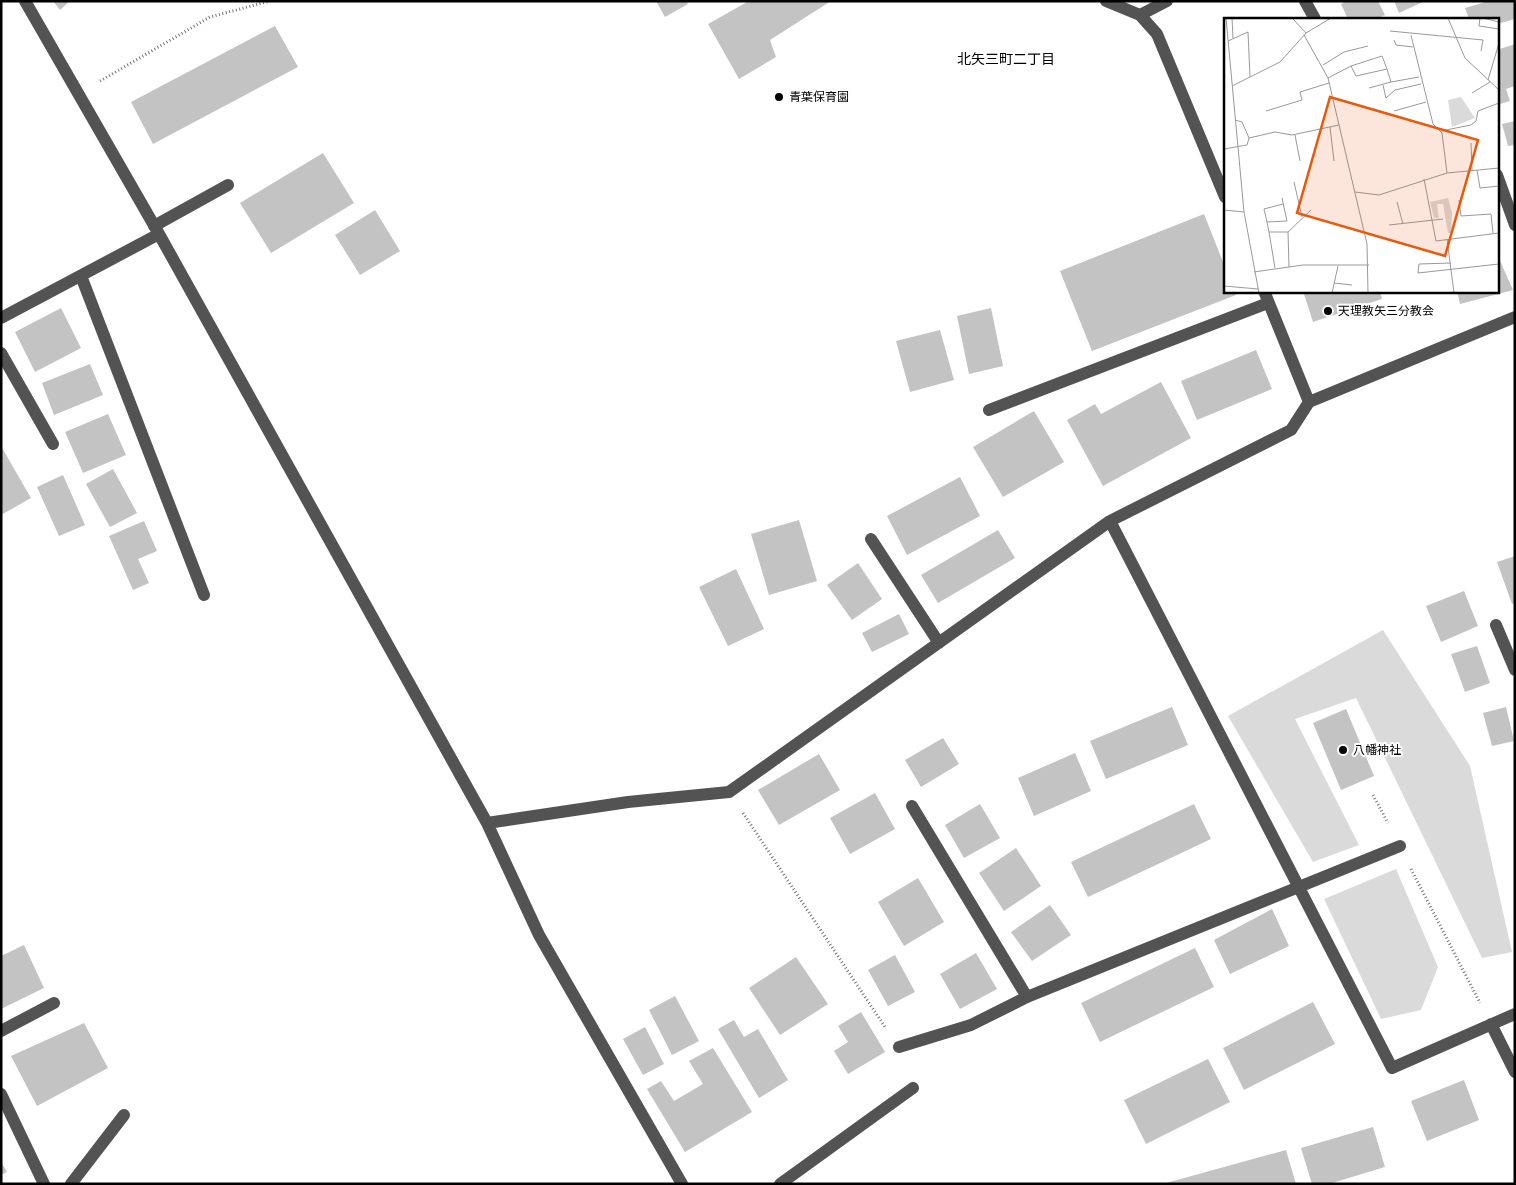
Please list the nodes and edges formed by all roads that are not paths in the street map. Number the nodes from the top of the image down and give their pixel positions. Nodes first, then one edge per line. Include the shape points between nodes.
1 (25, 1) edge
2 (1106, 1) edge
3 (1167, 1) edge
4 (1306, 1) edge
5 (1140, 15) junction
6 (1314, 18) edge
7 (1498, 179) edge
8 (228, 185) dead end
9 (1224, 195) edge
10 (1515, 225) edge
11 (156, 230) junction
12 (81, 276) junction
13 (1266, 297) edge
14 (1515, 317) edge
15 (1, 318) edge
16 (1, 352) edge
17 (1309, 402) junction
18 (989, 410) dead end
19 (53, 444) dead end
20 (1110, 521) junction
21 (870, 539) dead end
22 (204, 595) dead end
23 (1496, 625) dead end
24 (939, 643) junction
25 (1515, 670) edge
26 (912, 806) dead end
27 (487, 823) junction
28 (1400, 846) road end
29 (1299, 887) junction
30 (1027, 997) junction
31 (54, 1003) dead end
32 (1515, 1014) edge
33 (1491, 1024) junction
34 (1, 1031) edge
35 (899, 1047) road end
36 (1515, 1072) edge
37 (913, 1088) dead end
38 (1, 1094) edge
39 (124, 1115) dead end
40 (44, 1184) edge
41 (71, 1184) edge
42 (682, 1184) edge
43 (780, 1184) edge

1 - 11 street
2 - 5 street
3 - 5 street
4 - 6 street
5 - 9 street via 1157,34
7 - 10 street
8 - 11 street
11 - 12 street
11 - 27 street
12 - 15 street
12 - 22 street
13 - 17 street
13 - 18 street
14 - 17 street
16 - 19 street
17 - 20 street via 1291,430
20 - 24 street
20 - 29 street
21 - 24 street
23 - 25 street
24 - 27 street via 729,792 628,802
26 - 30 street
27 - 42 street via 539,935
28 - 29 street
29 - 30 street
29 - 33 street via 1392,1068
30 - 35 street via 971,1025
31 - 34 street
32 - 33 street
33 - 36 street
37 - 43 street
38 - 40 street
39 - 41 street

